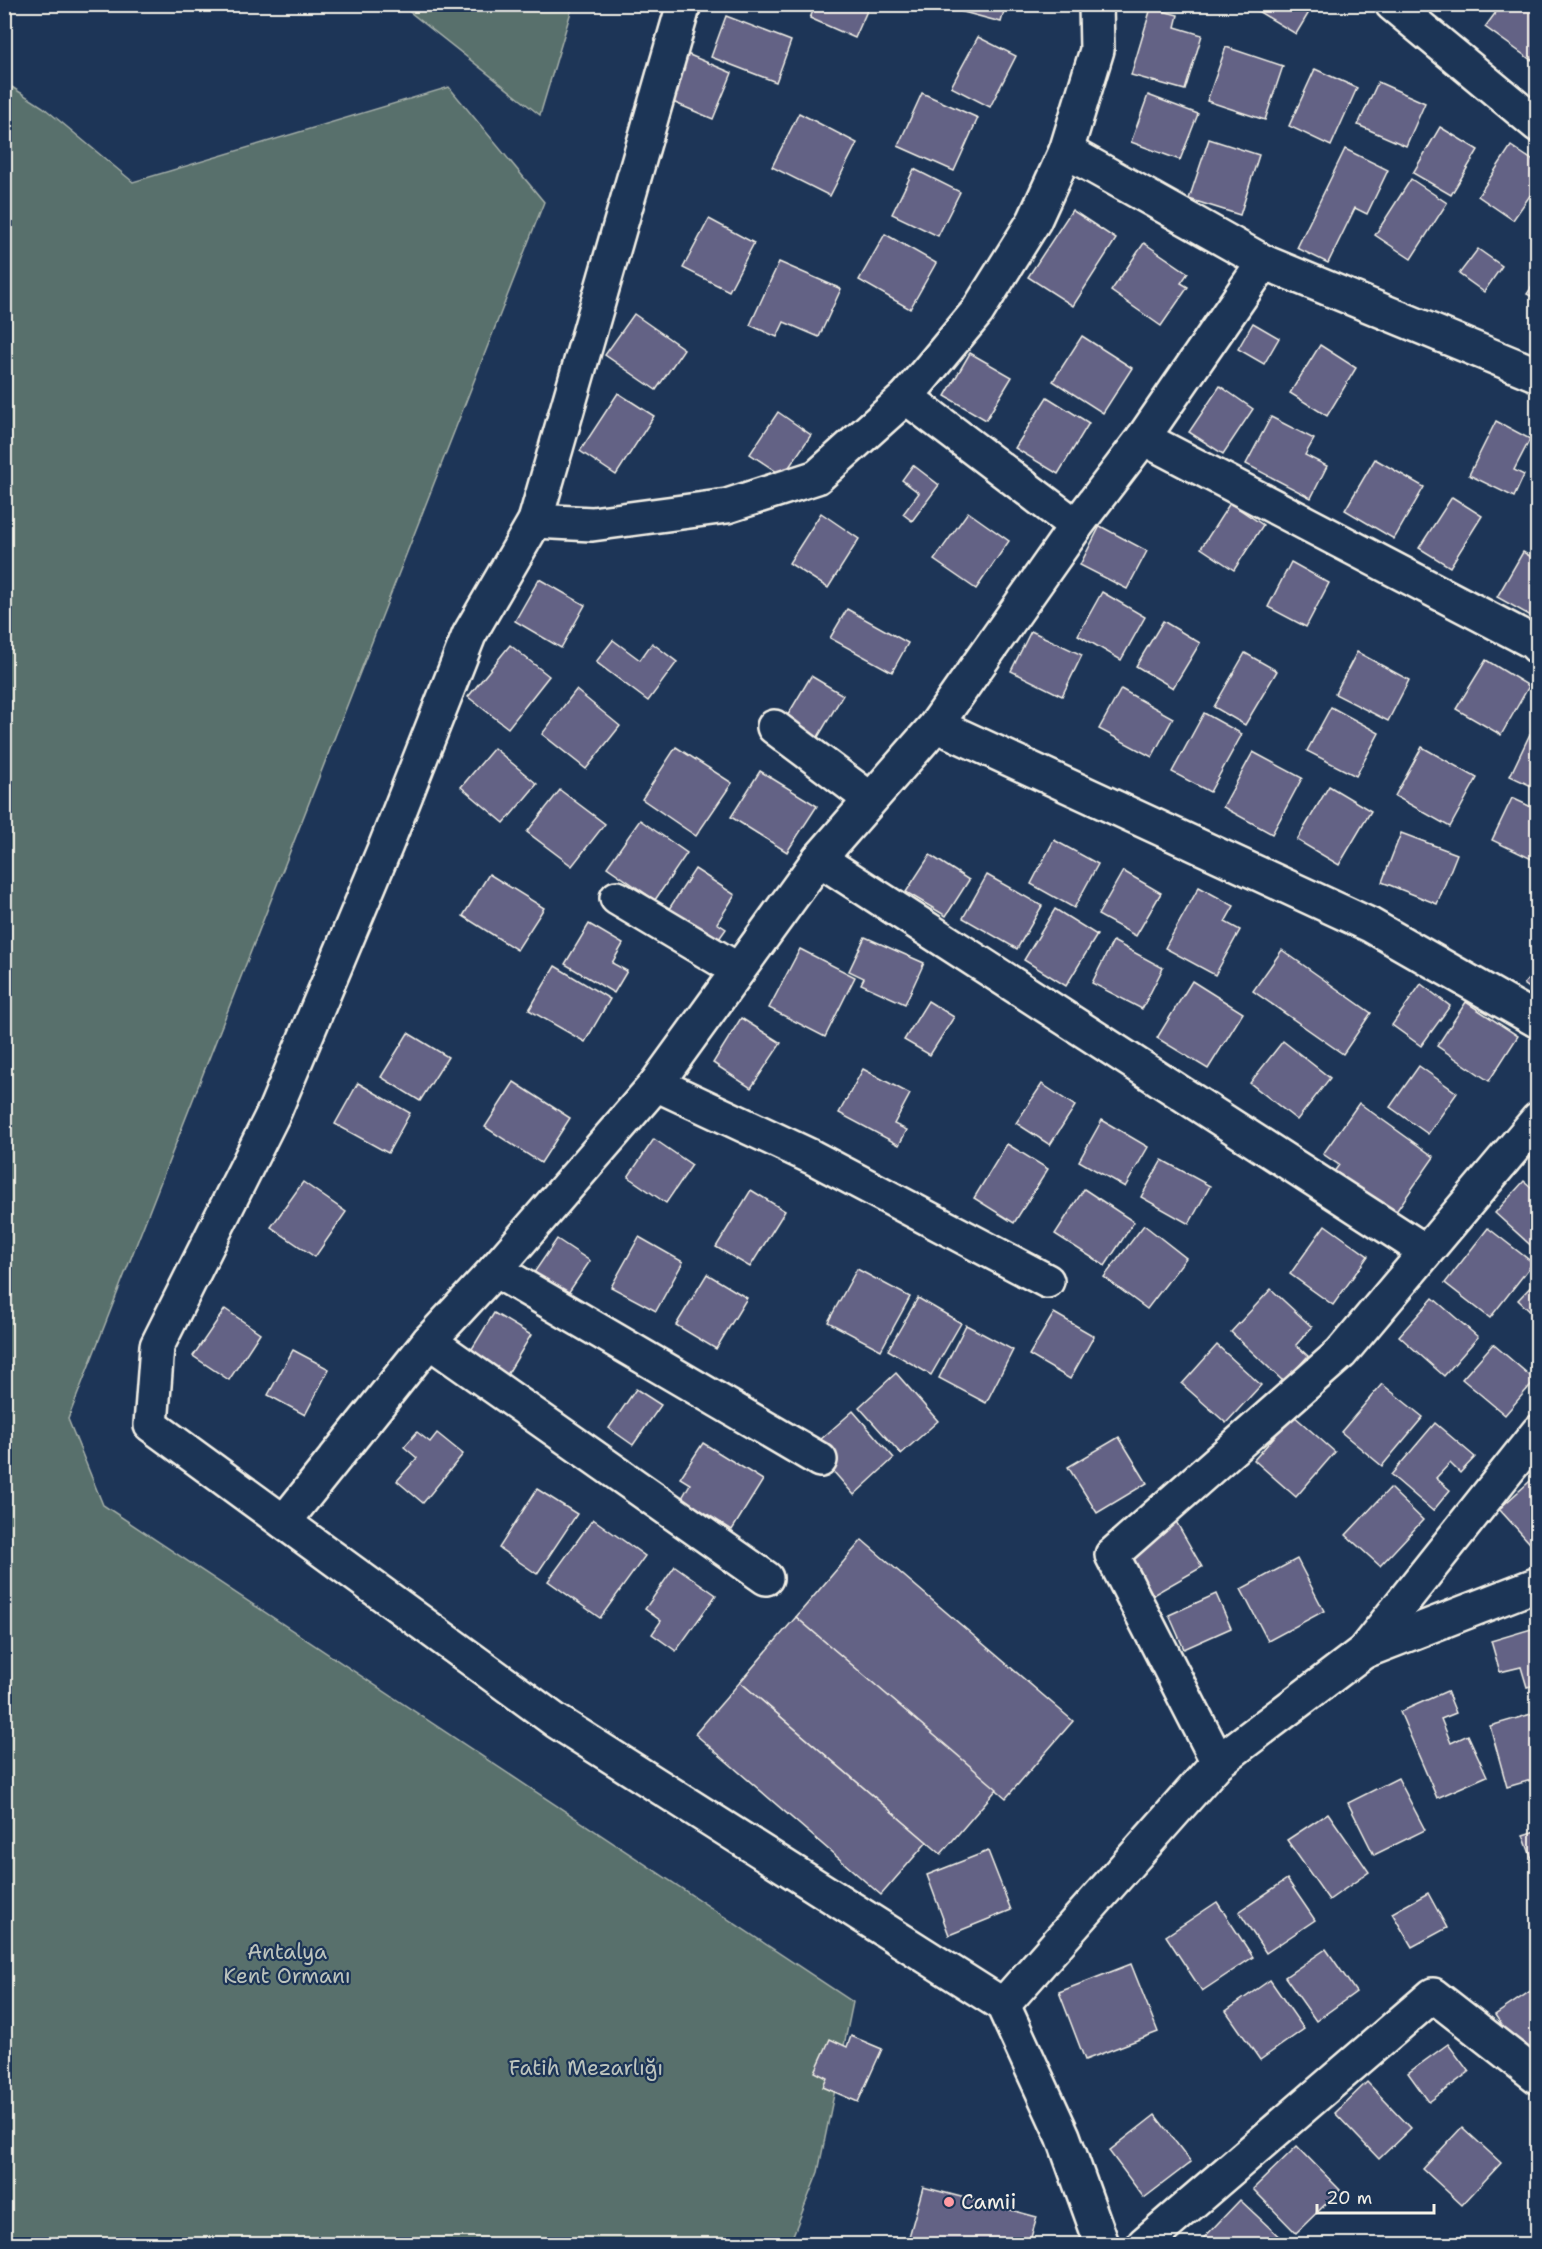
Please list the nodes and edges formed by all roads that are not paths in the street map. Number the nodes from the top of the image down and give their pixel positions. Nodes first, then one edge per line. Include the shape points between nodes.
1 (684, 4) edge
2 (1096, 4) edge
3 (1392, 4) edge
4 (1538, 125) edge
5 (1066, 151) junction
6 (1264, 262) junction
7 (1538, 375) edge
8 (906, 397) junction
9 (1143, 438) junction
10 (535, 520) junction
11 (1076, 526) junction
12 (1538, 647) edge
13 (936, 725) junction
14 (774, 727) dead end
15 (870, 799) junction
16 (819, 859) junction
17 (617, 898) dead end
18 (738, 970) junction
19 (1538, 1020) edge
20 (656, 1084) junction
21 (1538, 1119) edge
22 (1425, 1251) junction
23 (495, 1270) junction
24 (1047, 1281) dead end
25 (429, 1341) junction
26 (1538, 1432) edge
27 (819, 1460) dead end
28 (284, 1522) junction
29 (766, 1578) dead end
30 (1538, 1584) edge
31 (1363, 1652) junction
32 (1218, 1762) junction
33 (1003, 2005) junction
34 (1538, 2077) edge
35 (1102, 2244) edge
36 (1144, 2244) edge

1 - 10 street
2 - 5 street via 1097,50
3 - 4 street
5 - 6 street
5 - 8 street via 1034,221 977,312
6 - 7 street
6 - 9 street
8 - 10 street via 817,477 728,506 592,524
8 - 11 street
9 - 11 street
9 - 12 street
10 - 28 street via 469,635 275,1110 157,1346 151,1425
11 - 13 street
13 - 15 street
13 - 19 street via 1370,925
14 - 15 street
15 - 16 street
16 - 18 street
16 - 22 street
17 - 18 street
18 - 20 street
20 - 23 street
20 - 24 street via 812,1156
21 - 22 street
22 - 32 street via 1341,1353 1112,1555
23 - 25 street
23 - 27 street
25 - 28 street
25 - 29 street
26 - 31 street
28 - 33 street via 556,1721
30 - 31 street
31 - 32 street
32 - 33 street
33 - 35 street via 1063,2136
34 - 36 street via 1433,1995

